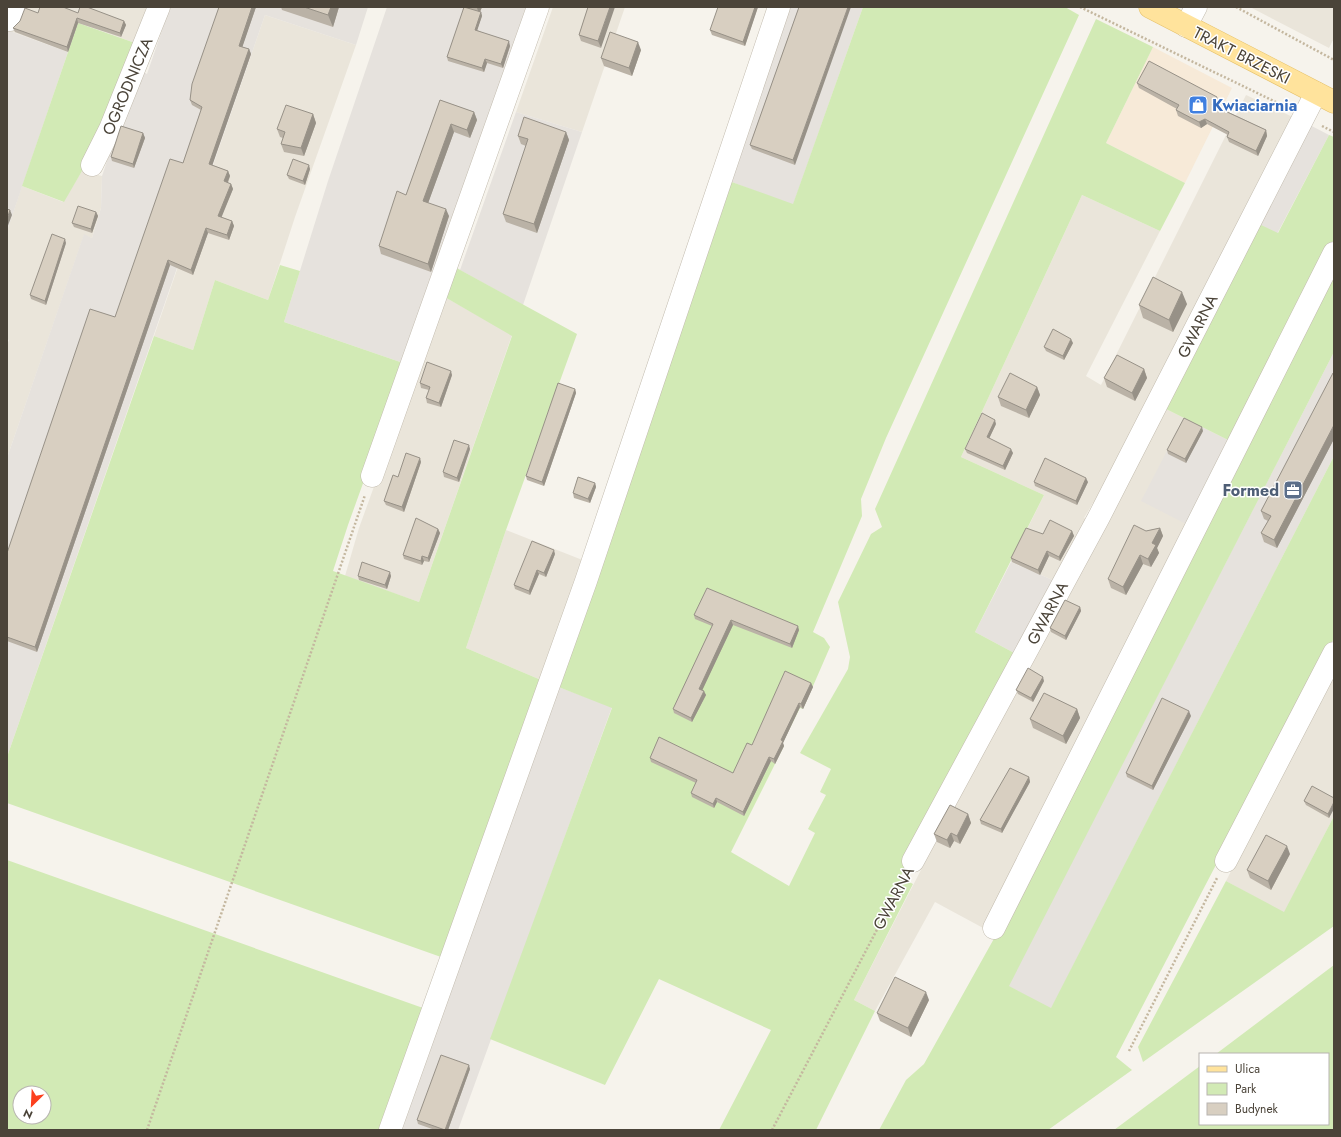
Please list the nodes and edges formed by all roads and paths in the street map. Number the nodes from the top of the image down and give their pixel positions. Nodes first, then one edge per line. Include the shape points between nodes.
1 (15, 7) edge
2 (159, 7) edge
3 (538, 7) edge
4 (778, 7) edge
5 (1080, 7) edge
6 (1150, 7) edge
7 (1196, 7) edge
8 (1236, 7) edge
9 (7, 19) edge
10 (1186, 26) junction
11 (1334, 60) edge
12 (1325, 98) edge
13 (1304, 116) junction
14 (1334, 132) edge
15 (92, 165) dead end
16 (1334, 253) edge
17 (372, 476) joint
18 (1334, 653) edge
19 (913, 861) joint
20 (1226, 861) joint
21 (994, 928) dead end
22 (1129, 1051) dead end
23 (148, 1130) edge
24 (390, 1130) edge
25 (772, 1130) edge

1 - 9 street via 10,20
2 - 15 street, OGRODNICZA via 110,129
3 - 17 street
4 - 24 street via 586,581
5 - 13 path
6 - 10 main road, TRAKT BRZESKI
7 - 10 street
8 - 11 path
10 - 12 main road, TRAKT BRZESKI
12 - 13 street, GWARNA
13 - 14 path
13 - 19 street, GWARNA via 1099,517
16 - 21 street
17 - 23 path
18 - 20 street
19 - 25 path, GWARNA
20 - 22 path

